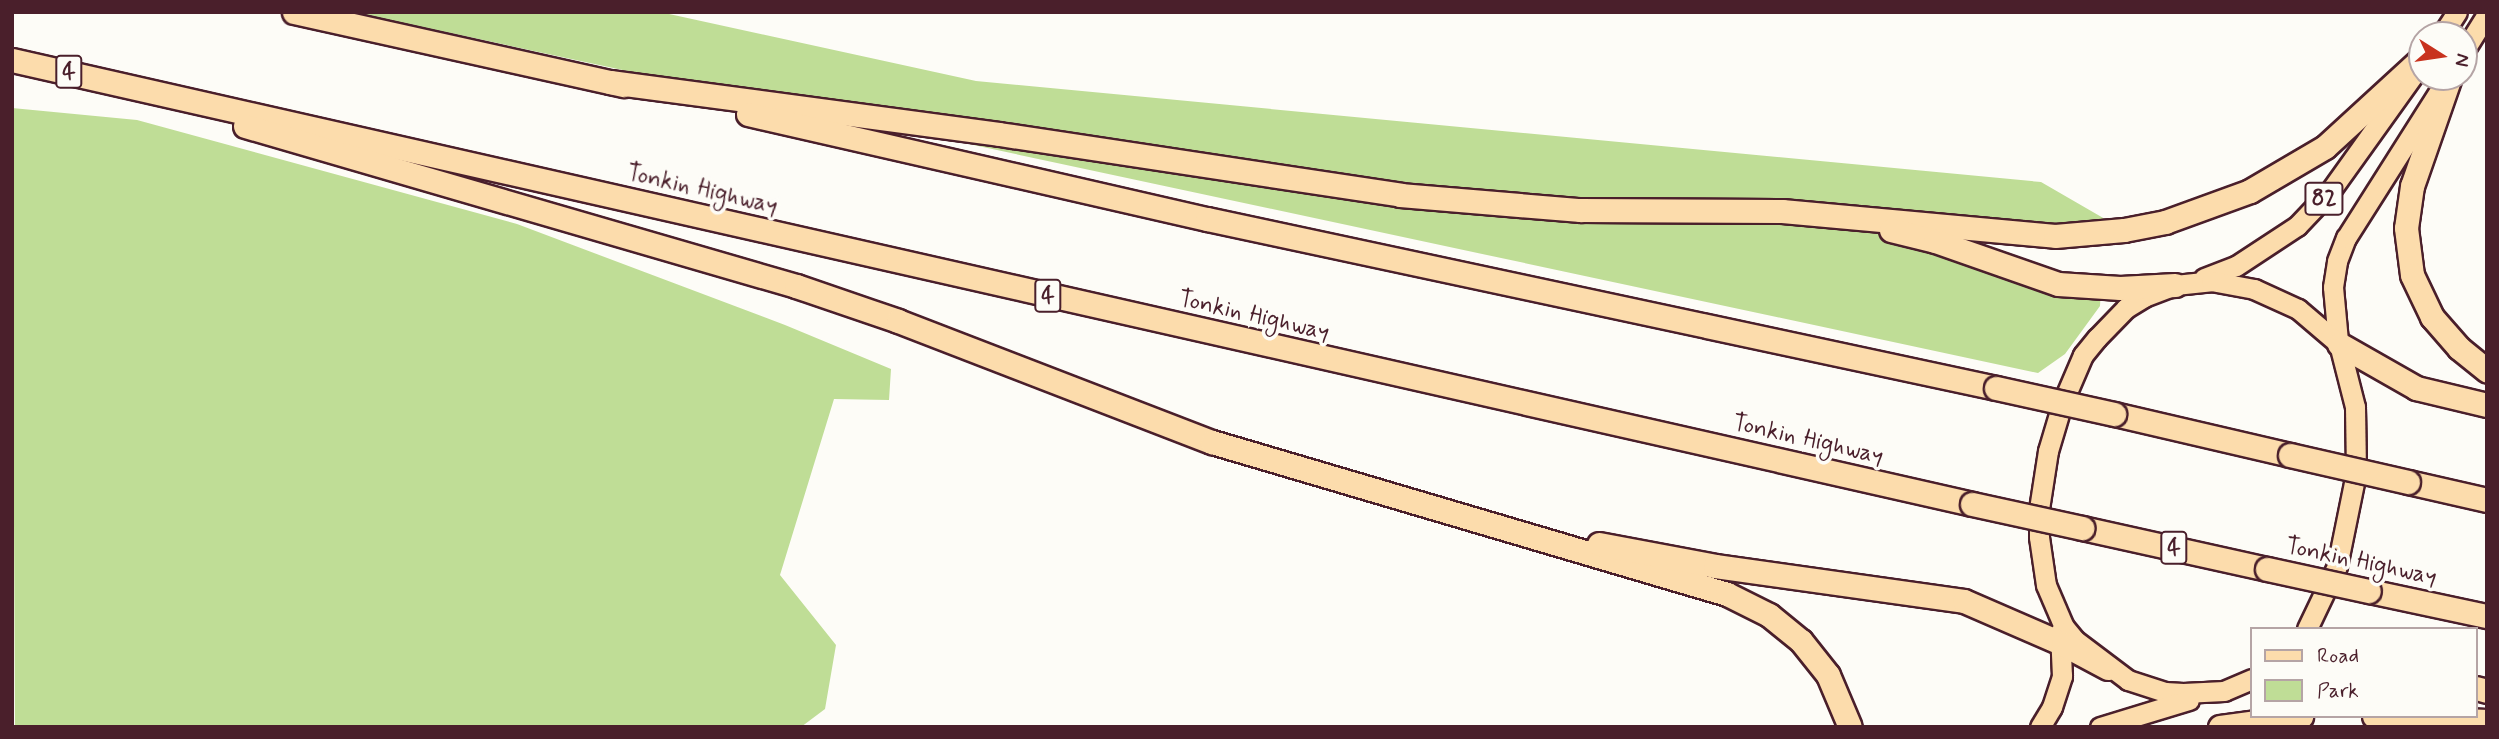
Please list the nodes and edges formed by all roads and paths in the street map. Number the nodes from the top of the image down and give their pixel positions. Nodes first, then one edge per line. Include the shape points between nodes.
1 (294, 12) edge
2 (12, 60) edge
3 (2408, 73) edge
4 (2408, 80) edge
5 (610, 82) junction
6 (125, 85) junction
7 (2440, 91) edge
8 (2444, 91) edge
9 (1848, 217) junction
10 (2179, 285) junction
11 (2338, 343) junction
12 (2487, 371) edge
13 (2487, 405) edge
14 (2487, 500) edge
15 (1503, 526) junction
16 (2054, 607) junction
17 (2487, 616) edge
18 (2308, 627) edge
19 (2063, 644) junction
20 (2108, 668) junction
21 (2250, 681) edge
22 (2224, 691) junction
23 (2286, 718) edge
24 (2419, 718) edge
25 (2487, 721) edge
26 (1850, 727) edge
27 (2040, 727) edge
28 (2100, 727) edge
29 (2220, 727) edge

1 - 5 highway
2 - 6 highway, Tonkin Highway / 4
3 - 9 highway via 2358,119 2297,164 2250,191 2165,222 2055,236
4 - 10 main road, 82 via 2331,190 2297,226 2236,266
5 - 9 highway via 999,134 1399,195 1580,210 1782,211
5 - 14 highway, bridge via 1207,219 1996,388
6 - 15 highway via 273,135 808,290 1212,442
6 - 17 highway, Tonkin Highway / 4, bridge via 1972,504
7 - 11 main road, 82 via 2346,238 2333,287
8 - 12 highway via 2412,186 2406,228 2412,275 2432,317
9 - 10 highway via 1935,241 2057,284
10 - 11 main road via 2230,283 2270,294 2298,309
10 - 16 main road via 2144,297 2109,324 2083,355 2062,404 2039,509 2041,561
11 - 13 highway via 2416,388
11 - 18 main road via 2355,407 2356,473 2337,566
15 - 19 highway via 1715,566 1964,601
15 - 26 highway via 1727,594 1769,615 1801,641 1828,674
16 - 19 main road
16 - 20 main road via 2075,640
19 - 20 highway
19 - 27 main road via 2062,676
20 - 22 main road via 2127,680 2165,692
21 - 22 main road
22 - 28 main road
23 - 29 highway
24 - 25 highway

